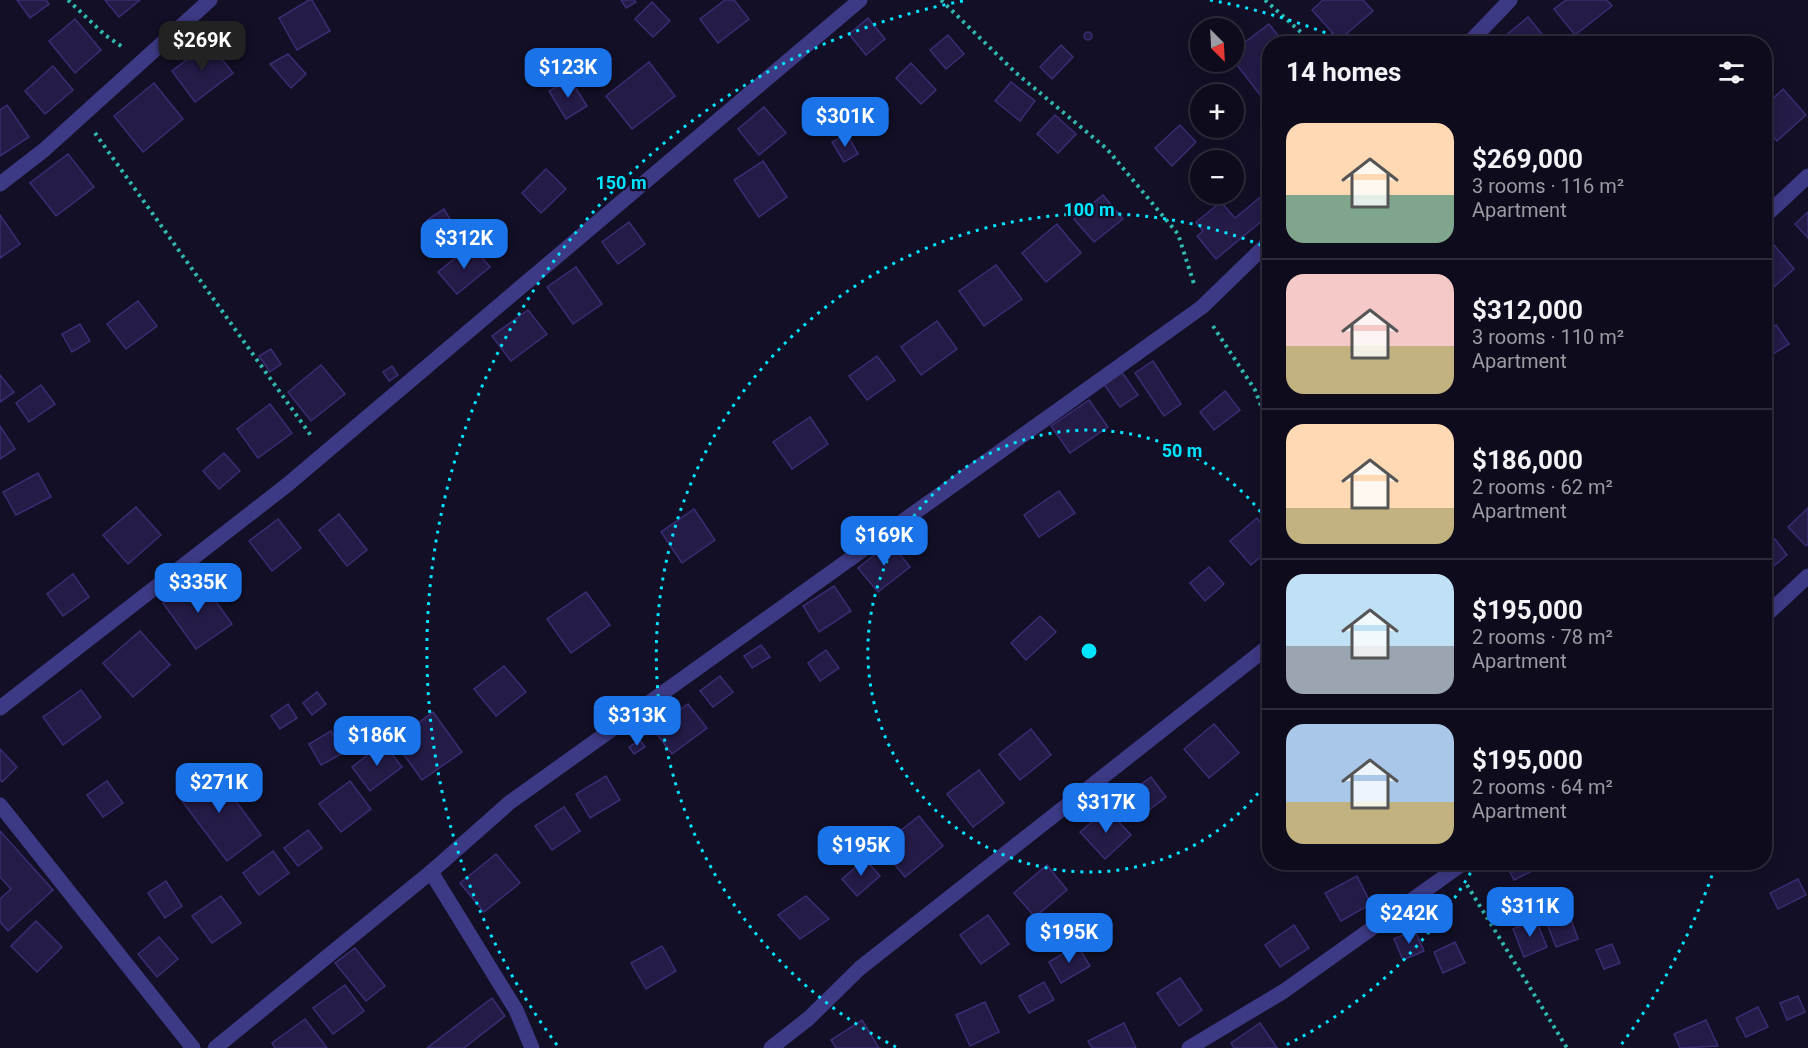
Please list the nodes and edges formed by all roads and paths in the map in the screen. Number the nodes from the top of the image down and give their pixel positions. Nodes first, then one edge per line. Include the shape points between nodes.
1 (68, 0) edge
2 (210, 0) edge
3 (860, 0) edge
4 (942, 0) edge
5 (1265, 0) edge
6 (1510, 0) edge
7 (1305, 36) edge
8 (1476, 36) edge
9 (143, 61) junction
10 (83, 115) junction
11 (1808, 176) edge
12 (0, 184) edge
13 (1772, 210) edge
14 (1262, 249) edge
15 (1202, 307) junction
16 (1262, 408) edge
17 (324, 453) junction
18 (1808, 576) edge
19 (1772, 610) edge
20 (1262, 652) edge
21 (0, 708) edge
22 (0, 806) edge
23 (1454, 870) edge
24 (1464, 870) edge
25 (431, 872) junction
26 (193, 1048) edge
27 (215, 1048) edge
28 (532, 1048) edge
29 (771, 1048) edge
30 (1189, 1048) edge
31 (1567, 1048) edge

1 - 9 path via 105,35
2 - 9 street
3 - 17 street
4 - 15 path via 1015,72 1107,149 1178,234
5 - 7 path
6 - 8 street
9 - 10 street
10 - 12 street
10 - 17 path
11 - 13 street
14 - 15 street
15 - 16 path via 1255,390
15 - 25 street via 509,803
17 - 21 street
18 - 19 street
20 - 29 street via 860,968 809,1018
22 - 26 street
23 - 30 street via 1284,991
24 - 31 path
25 - 27 street
25 - 28 street via 516,1010

